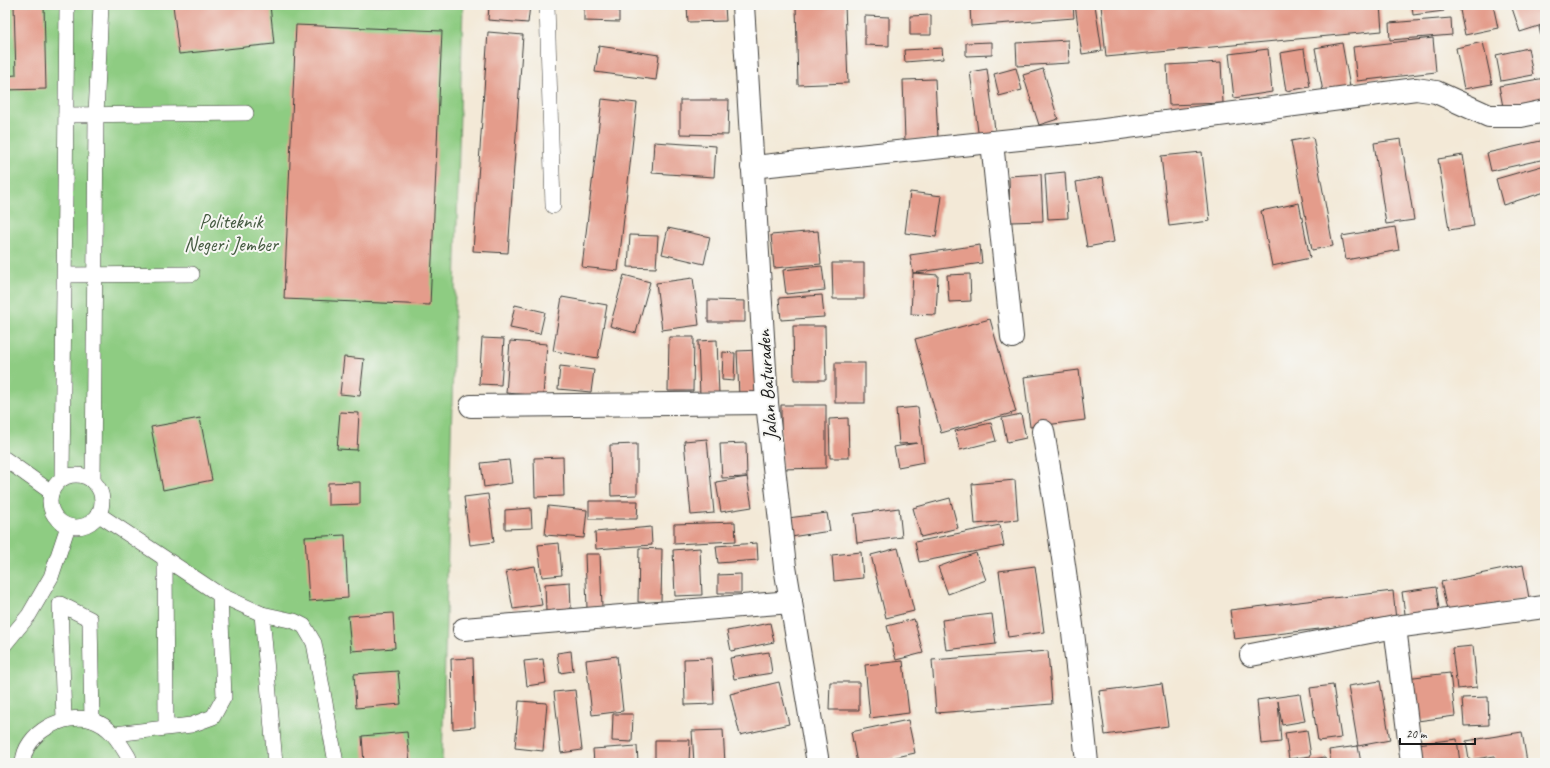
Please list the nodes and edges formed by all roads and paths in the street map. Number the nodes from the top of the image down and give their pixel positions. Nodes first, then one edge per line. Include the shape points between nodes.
1 (67, 5) edge
2 (101, 5) edge
3 (547, 5) edge
4 (743, 5) edge
5 (1545, 111) edge
6 (246, 113) dead end
7 (66, 115) junction
8 (96, 115) junction
9 (992, 142) junction
10 (752, 167) junction
11 (553, 206) dead end
12 (192, 274) dead end
13 (64, 275) junction
14 (96, 275) junction
15 (1012, 337) dead end
16 (767, 403) junction
17 (471, 406) dead end
18 (1042, 431) dead end
19 (5, 459) edge
20 (62, 479) junction
21 (93, 482) junction
22 (51, 492) junction
23 (98, 514) junction
24 (68, 526) junction
25 (164, 559) junction
26 (51, 577) junction
27 (220, 595) junction
28 (791, 602) junction
29 (60, 604) junction
30 (1544, 607) edge
31 (262, 614) junction
32 (1395, 627) junction
33 (464, 629) dead end
34 (5, 644) edge
35 (1252, 655) dead end
36 (64, 719) junction
37 (92, 720) junction
38 (166, 728) junction
39 (115, 734) junction
40 (23, 763) edge
41 (129, 763) edge
42 (275, 763) edge
43 (336, 763) edge
44 (818, 763) edge
45 (1088, 763) edge
46 (1412, 763) edge

1 - 7 lane
2 - 8 lane
3 - 11 lane
4 - 10 street, Jalan Baturaden
5 - 9 street via 1515,116 1489,116 1436,92 1416,89 1097,131
6 - 8 lane
7 - 8 lane
7 - 13 lane
8 - 14 lane
9 - 10 street
9 - 15 street
10 - 16 street, Jalan Baturaden
12 - 14 lane
13 - 14 lane
13 - 20 lane
14 - 21 lane
16 - 17 street
16 - 28 street, Jalan Baturaden
18 - 45 street via 1054,501
19 - 22 lane
20 - 21 lane via 78,475
20 - 22 lane
21 - 23 lane via 101,497
22 - 24 lane via 49,501 54,517
23 - 24 lane via 85,526
23 - 25 lane
24 - 26 lane
25 - 27 lane
25 - 38 lane
26 - 29 lane
26 - 34 lane via 29,615
27 - 31 lane
27 - 38 lane via 224,697 213,717 191,725
28 - 33 street
28 - 44 street, Jalan Baturaden
29 - 36 lane
29 - 37 lane via 90,619
30 - 32 street
31 - 42 lane
31 - 43 lane via 294,621 304,626 314,643
32 - 35 street
32 - 46 street
36 - 37 lane
36 - 40 lane via 38,732 23,756
37 - 39 lane
38 - 39 lane
39 - 41 lane via 129,758

